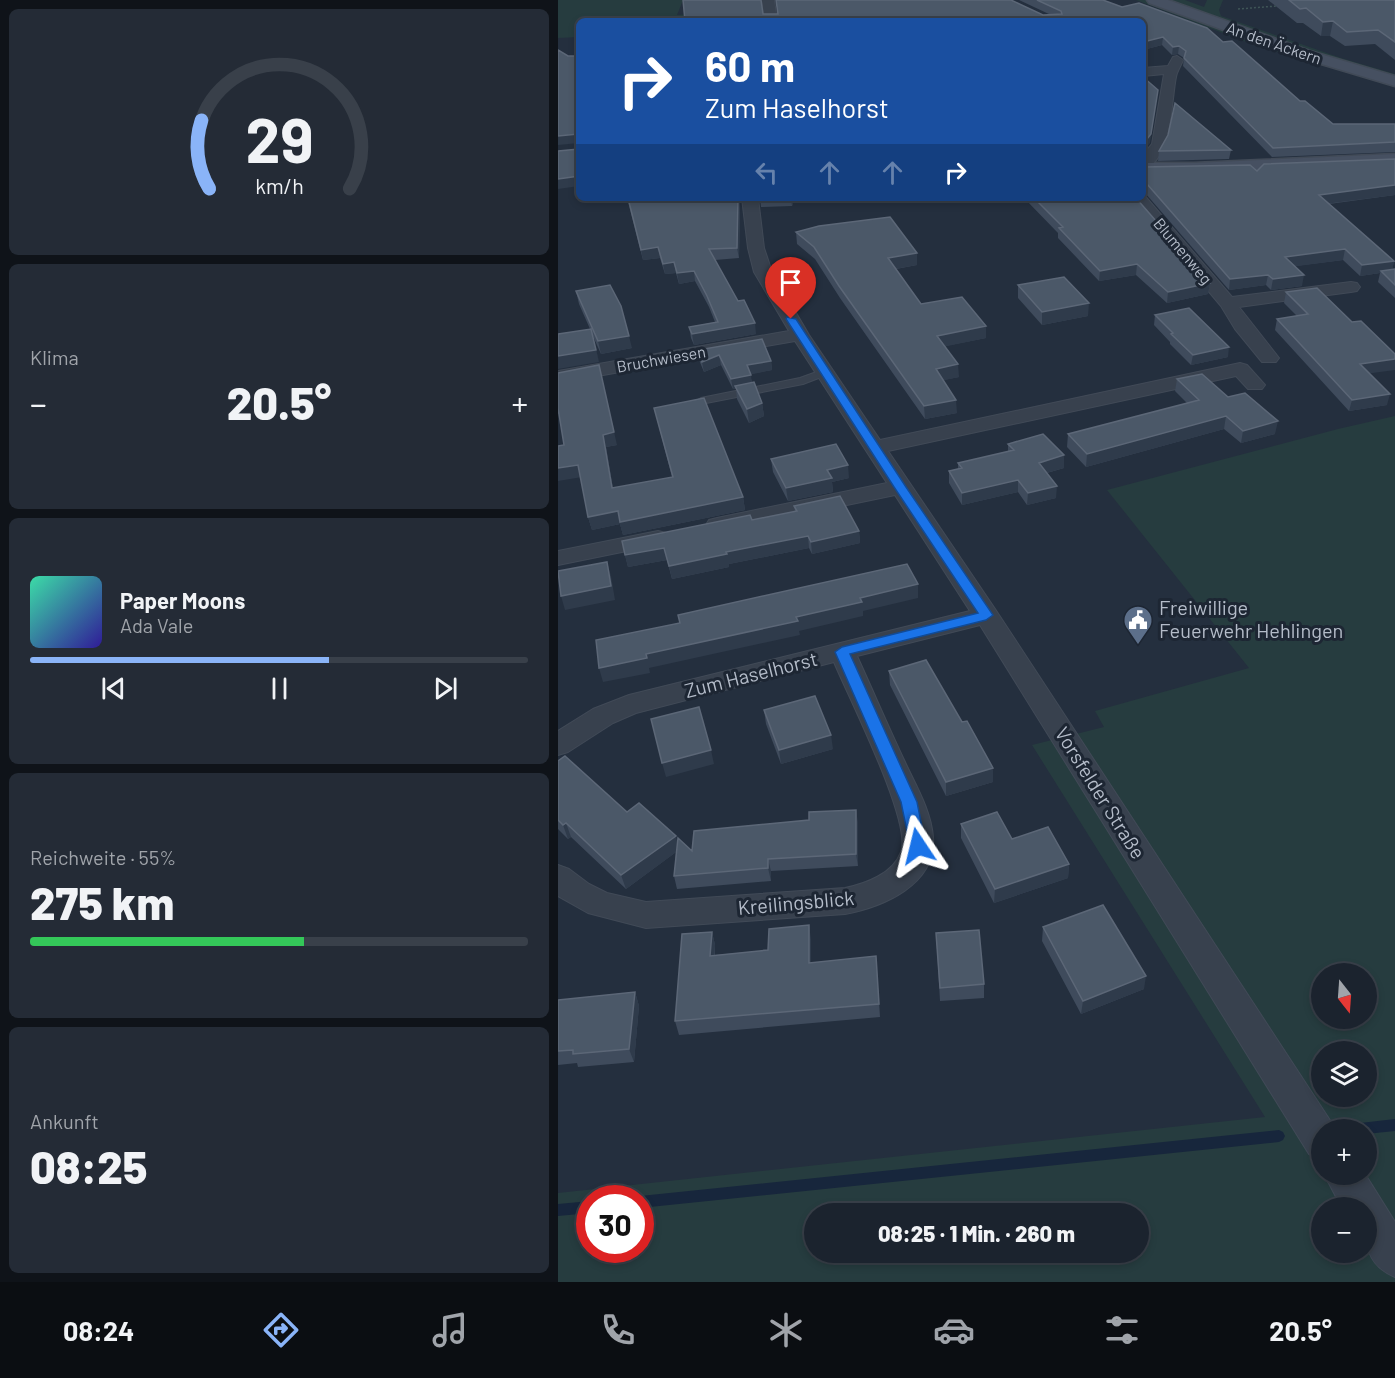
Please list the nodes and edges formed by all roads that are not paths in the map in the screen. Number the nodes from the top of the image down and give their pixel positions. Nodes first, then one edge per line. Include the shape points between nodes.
1 (768, 0) edge
2 (1154, 0) edge
3 (771, 18) edge
4 (1146, 69) edge
5 (1395, 81) edge
6 (1395, 160) edge
7 (1146, 163) edge
8 (1146, 167) edge
9 (750, 201) edge
10 (1141, 201) edge
11 (1351, 287) dead end
12 (1228, 303) junction
13 (800, 334) junction
14 (1269, 358) dead end
15 (825, 372) junction
16 (558, 377) edge
17 (1255, 385) dead end
18 (701, 401) edge
19 (875, 447) junction
20 (900, 487) junction
21 (558, 558) edge
22 (986, 615) junction
23 (842, 652) junction
24 (558, 745) edge
25 (558, 878) edge
26 (1311, 1124) edge
27 (1377, 1229) edge
28 (1395, 1257) edge

1 - 3 street
2 - 5 main road, An den Äckern via 1304,54
4 - 7 street via 1174,64 1159,145
6 - 8 main road via 1194,169
9 - 13 street, Vorsfelder Straße via 763,272
10 - 12 street, Blumenweg
11 - 12 street, Blumenweg
12 - 14 street, Blumenweg
13 - 15 street, Vorsfelder Straße
13 - 16 street, Bruchwiesen
15 - 18 lane via 803,381
15 - 19 street, Vorsfelder Straße
17 - 19 street via 1240,369
19 - 20 street, Vorsfelder Straße
20 - 21 street
20 - 22 street, Vorsfelder Straße
22 - 23 street, Zum Haselhorst
22 - 26 street, Vorsfelder Straße
23 - 24 street, Zum Haselhorst via 629,705 603,716
23 - 25 street, Kreilingsblick via 914,821 918,846 909,865 893,883 871,896 844,901 646,915 589,901
27 - 28 street

